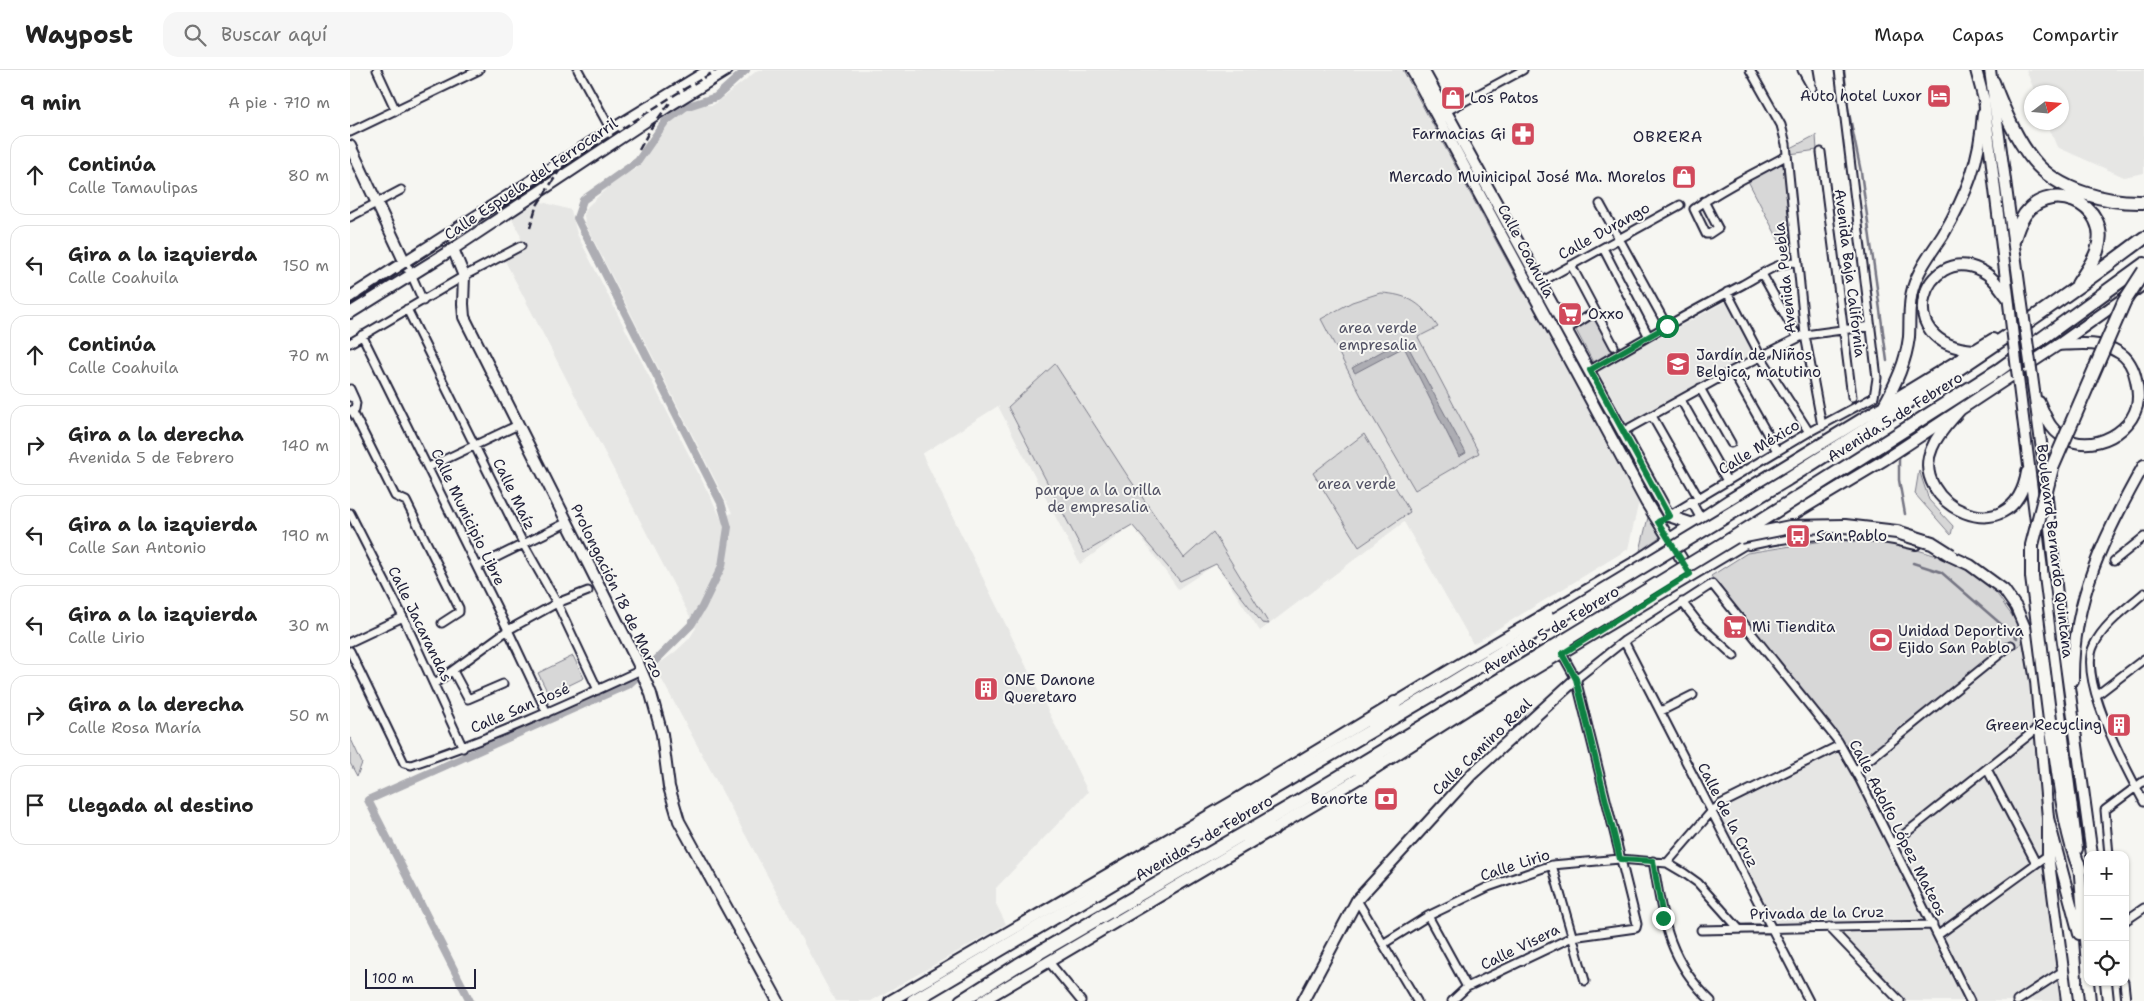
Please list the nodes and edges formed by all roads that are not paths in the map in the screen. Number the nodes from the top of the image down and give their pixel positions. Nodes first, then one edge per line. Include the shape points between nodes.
1 (377, 70) edge
2 (479, 70) edge
3 (578, 70) edge
4 (709, 70) edge
5 (727, 70) edge
6 (1412, 70) edge
7 (1423, 70) edge
8 (1523, 70) edge
9 (1750, 70) edge
10 (1802, 70) edge
11 (1809, 70) edge
12 (1840, 70) edge
13 (1976, 70) edge
14 (1992, 76) edge
15 (1984, 100) junction
16 (396, 111) junction
17 (1446, 112) junction
18 (610, 130) junction
19 (350, 132) edge
20 (350, 146) edge
21 (1821, 152) dead end
22 (1786, 156) junction
23 (402, 190) dead end
24 (1704, 201) junction
25 (378, 202) junction
26 (2144, 202) edge
27 (1600, 204) dead end
28 (1680, 204) dead end
29 (350, 217) edge
30 (1619, 238) junction
31 (2144, 238) edge
32 (2014, 239) junction
33 (521, 246) dead end
34 (1603, 248) junction
35 (453, 249) junction
36 (405, 262) junction
37 (1798, 262) junction
38 (2144, 264) edge
39 (1571, 265) junction
40 (2144, 271) edge
41 (411, 274) junction
42 (1762, 274) junction
43 (464, 276) junction
44 (1541, 282) junction
45 (2144, 284) edge
46 (1728, 292) junction
47 (2073, 292) junction
48 (350, 297) edge
49 (2008, 297) junction
50 (423, 301) junction
51 (2054, 305) junction
52 (407, 309) junction
53 (1596, 312) junction
54 (350, 313) edge
55 (1667, 326) junction
56 (1871, 326) junction
57 (1567, 329) junction
58 (1843, 329) junction
59 (362, 335) junction
60 (1648, 335) junction
61 (1805, 335) junction
62 (1798, 338) junction
63 (350, 343) edge
64 (2058, 345) junction
65 (1614, 346) dead end
66 (1974, 350) junction
67 (1761, 357) junction
68 (1590, 370) junction
69 (1732, 371) junction
70 (2031, 372) junction
71 (1700, 388) junction
72 (350, 389) edge
73 (1852, 397) dead end
74 (353, 399) edge
75 (1682, 400) junction
76 (1883, 406) junction
77 (351, 411) edge
78 (1959, 411) junction
79 (1652, 416) junction
80 (518, 425) junction
81 (1822, 426) junction
82 (1622, 432) junction
83 (1809, 432) junction
84 (1730, 442) dead end
85 (475, 446) junction
86 (2027, 446) junction
87 (1778, 451) junction
88 (2144, 465) edge
89 (429, 467) junction
90 (1727, 481) junction
91 (1698, 497) junction
92 (1691, 501) junction
93 (350, 513) edge
94 (1669, 516) junction
95 (352, 521) edge
96 (1697, 521) junction
97 (1658, 522) junction
98 (566, 523) junction
99 (2144, 537) edge
100 (1670, 539) junction
101 (1736, 543) junction
102 (524, 545) junction
103 (1951, 555) joint
104 (2114, 561) dead end
105 (477, 567) junction
106 (1690, 574) junction
107 (1712, 584) joint
108 (588, 591) dead end
109 (2144, 593) edge
110 (1682, 602) junction
111 (557, 603) junction
112 (403, 617) junction
113 (442, 623) dead end
114 (508, 630) junction
115 (1624, 641) junction
116 (350, 642) edge
117 (2011, 646) dead end
118 (350, 651) edge
119 (1562, 654) junction
120 (1734, 656) dead end
121 (2144, 659) edge
122 (641, 670) junction
123 (453, 671) junction
124 (1576, 679) junction
125 (434, 684) junction
126 (503, 684) dead end
127 (598, 690) junction
128 (1693, 695) dead end
129 (2097, 695) junction
130 (1395, 703) junction
131 (1661, 711) junction
132 (547, 713) junction
133 (2044, 724) junction
134 (2077, 739) junction
135 (1348, 743) junction
136 (1840, 745) junction
137 (463, 748) junction
138 (1387, 748) junction
139 (1987, 769) junction
140 (1855, 771) junction
141 (1361, 777) junction
142 (2144, 781) edge
143 (2136, 787) junction
144 (2144, 802) edge
145 (1711, 812) junction
146 (2048, 818) junction
147 (1217, 821) junction
148 (1273, 829) junction
149 (1160, 844) junction
150 (1892, 844) junction
151 (1215, 850) junction
152 (2092, 851) edge
153 (2109, 851) edge
154 (2048, 856) junction
155 (1620, 859) junction
156 (1653, 861) junction
157 (1667, 863) junction
158 (2036, 863) junction
159 (1552, 865) junction
160 (2080, 870) junction
161 (1357, 900) junction
162 (2144, 908) edge
163 (1428, 916) junction
164 (2129, 918) edge
165 (1933, 925) junction
166 (1829, 927) junction
167 (1771, 928) junction
168 (1739, 929) junction
169 (1701, 930) dead end
170 (1938, 935) junction
171 (1572, 937) junction
172 (2085, 941) edge
173 (1383, 944) junction
174 (2084, 950) edge
175 (1048, 962) junction
176 (2063, 971) junction
177 (1585, 981) dead end
178 (2088, 986) edge
179 (2106, 986) edge
180 (2124, 986) edge
181 (1467, 987) junction
182 (778, 1001) edge
183 (890, 1001) edge
184 (913, 1001) edge
185 (961, 1001) edge
186 (982, 1001) edge
187 (1081, 1001) edge
188 (1303, 1001) edge
189 (1417, 1001) edge
190 (1452, 1001) edge
191 (1711, 1001) edge
192 (1809, 1001) edge
193 (1900, 1001) edge
194 (1970, 1001) edge
195 (2017, 1001) edge
196 (2067, 1001) edge
197 (2090, 1001) edge
198 (2108, 1001) edge
199 (2126, 1001) edge

1 - 16 street
2 - 16 street
3 - 18 street
4 - 18 main road, Calle Espuela del Ferrocarril
5 - 35 main road, Calle Espuela del Ferrocarril
6 - 97 main road, Calle Coahuila
7 - 17 main road, Calle Coahuila
8 - 17 street
9 - 22 street, Avenida Puebla via 1781,126
10 - 11 street via 1812,88
12 - 56 street
13 - 15 main road, Boulevard Bernardo Quintana
14 - 26 highway via 2015,131 2033,160 2048,174 2103,199
14 - 32 main road, Boulevard Bernardo Quintana
15 - 49 main road, Boulevard Bernardo Quintana
15 - 76 main road via 1982,132 1966,192 1912,289 1904,362
16 - 19 street
17 - 44 main road, Calle Coahuila
18 - 36 main road, Calle Espuela del Ferrocarril
20 - 25 main road
21 - 58 street, Avenida Baja California
22 - 24 street
22 - 37 street, Avenida Puebla
23 - 25 street
24 - 24 street via 1693,210 1706,234 1716,230 1717,226
25 - 29 street
25 - 36 main road
27 - 30 street
28 - 30 street, Calle Durango
30 - 34 street, Calle Durango
30 - 55 street
31 - 47 highway, Avenida 5 de Febrero
32 - 47 highway via 2026,214 2042,200 2066,197 2087,209 2098,226 2098,250
32 - 70 main road, Boulevard Bernardo Quintana, bridge
33 - 43 street
34 - 39 street, Calle Durango
34 - 60 street
35 - 41 main road, Calle Espuela del Ferrocarril
35 - 43 main road, Prolongación 18 de Marzo
36 - 41 main road
36 - 48 main road, Calle Espuela del Ferrocarril
37 - 42 street via 1788,262
37 - 61 street, Avenida Puebla
38 - 101 highway, Avenida 5 de Febrero, bridge via 2000,369
39 - 44 street, Calle Durango
39 - 53 street
40 - 133 highway, bridge via 2124,302 2052,468 2032,544
41 - 50 street
41 - 54 main road, Calle Espuela del Ferrocarril
42 - 46 street
42 - 62 street
43 - 50 street
43 - 80 main road, Prolongación 18 de Marzo via 464,317
44 - 57 main road, Calle Coahuila
45 - 64 main road, Avenida 5 de Febrero
46 - 55 street
46 - 67 street
47 - 51 highway, Avenida 5 de Febrero
49 - 66 main road via 1981,270 1966,266 1951,268 1935,276 1926,289 1922,308 1928,327 1949,345
49 - 86 main road, Boulevard Bernardo Quintana, bridge
50 - 52 street
51 - 66 main road, Avenida 5 de Febrero
51 - 135 highway, Avenida 5 de Febrero, bridge via 1786,480
52 - 59 street
52 - 85 street, Calle Maíz
53 - 57 street
53 - 65 street
55 - 60 street
56 - 58 street
56 - 81 street, Calle México via 1877,378 1874,397
57 - 68 main road, Calle Coahuila
58 - 61 street
58 - 73 street, Avenida Baja California
59 - 63 street
59 - 89 street, Calle Municipio Libre
60 - 68 street
61 - 62 street
61 - 81 street, Avenida Puebla
62 - 67 street
64 - 70 main road via 2086,344 2112,349 2130,362 2138,392 2129,422 2103,441 2074,442 2051,426
64 - 78 main road, Avenida 5 de Febrero
66 - 76 main road, Avenida 5 de Febrero
67 - 69 street
67 - 83 street
68 - 82 main road, Calle Coahuila
69 - 71 street
69 - 87 street
70 - 134 main road, Boulevard Bernardo Quintana
71 - 75 street
71 - 84 street
72 - 74 street
74 - 77 street via 356,406
75 - 79 street
75 - 90 street
76 - 96 main road, Avenida 5 de Febrero
77 - 113 street via 394,496 406,500 458,608 457,615
78 - 86 main road via 1941,431 1931,449 1928,466 1931,482 1957,509 1978,517 1994,516 2010,508 2026,480
78 - 101 main road, Avenida 5 de Febrero via 1884,460
79 - 82 street
79 - 91 street
80 - 85 street
80 - 98 main road, Prolongación 18 de Marzo
81 - 83 street, Calle México
82 - 94 main road, Calle Coahuila
83 - 87 street, Calle México
85 - 89 street
85 - 102 street, Calle Maíz
86 - 160 main road, Boulevard Bernardo Quintana
87 - 90 street, Calle México
88 - 134 main road via 2098,556 2078,618 2073,678
89 - 105 street, Calle Municipio Libre
90 - 91 street, Calle México
91 - 92 street, Calle México
92 - 94 street, Calle México
92 - 96 street
93 - 95 street, Calle Jacarandas
94 - 96 main road
94 - 97 street, Calle México
95 - 112 street, Calle Jacarandas
96 - 100 main road, Avenida 5 de Febrero
97 - 100 main road, Calle Coahuila
98 - 102 street
98 - 122 main road, Prolongación 18 de Marzo
99 - 104 street
100 - 106 main road, Calle Coahuila
100 - 130 main road, Avenida 5 de Febrero
101 - 103 highway, bridge via 1790,527 1845,526 1897,532 1932,543
101 - 106 main road, Avenida 5 de Febrero
101 - 138 highway, Avenida 5 de Febrero, bridge via 1567,639
102 - 105 street
102 - 111 street, Calle Maíz
103 - 133 main road via 1986,575 2004,590 2016,607 2031,648
105 - 114 street, Calle Municipio Libre
106 - 119 main road, Avenida 5 de Febrero
107 - 110 street, Calle Camino Real
107 - 136 street, Calle Adolfo López Mateos
108 - 111 street
109 - 129 street via 2096,640 2090,656
110 - 115 street, Calle Camino Real
110 - 120 street via 1700,625
111 - 114 street
111 - 127 street, Calle Maíz
112 - 116 street
112 - 125 street, Calle Jacarandas
114 - 123 street
114 - 132 street, Calle Municipio Libre
115 - 124 street, Calle Camino Real
115 - 131 street, Calle de la Cruz
117 - 140 street
118 - 137 street, Calle San José via 404,763 411,765
119 - 124 street
119 - 141 main road, Avenida 5 de Febrero
121 - 129 street
122 - 127 street, Calle San José
122 - 182 main road, Prolongación 18 de Marzo via 662,734 669,787 679,821
123 - 125 street
123 - 126 street via 468,699
124 - 155 street
124 - 161 main road, Calle Camino Real via 1472,774
125 - 137 street, Calle Jacarandas
127 - 132 street, Calle San José
128 - 131 street
129 - 143 street via 2109,733
130 - 135 highway
130 - 149 main road, Avenida 5 de Febrero
131 - 145 street, Calle de la Cruz
132 - 137 street, Calle San José
133 - 139 street
133 - 146 main road
133 - 160 highway via 2058,763 2068,835
134 - 152 main road, Boulevard Bernardo Quintana
135 - 147 highway, Avenida 5 de Febrero
136 - 140 street, Calle Adolfo López Mateos
136 - 145 street
138 - 141 highway
138 - 151 highway, Avenida 5 de Febrero
139 - 150 street
139 - 158 street
140 - 150 street, Calle Adolfo López Mateos
141 - 148 main road, Avenida 5 de Febrero
142 - 143 street
143 - 144 street
143 - 153 street via 2105,810
145 - 157 street
145 - 167 street, Calle de la Cruz
146 - 154 main road
146 - 174 main road
147 - 149 highway
147 - 184 highway, Avenida 5 de Febrero
148 - 151 highway
148 - 175 main road, Avenida 5 de Febrero
149 - 183 main road, Avenida 5 de Febrero
150 - 165 street, Calle Adolfo López Mateos
151 - 185 highway, Avenida 5 de Febrero
154 - 158 street
154 - 176 main road
155 - 156 street, Calle Lirio
155 - 159 street, Calle Lirio
155 - 171 street, Calle Visera via 1636,928
156 - 157 street, Calle Lirio
156 - 191 street via 1671,945 1684,970
157 - 168 street via 1698,883
158 - 170 street
159 - 163 street, Calle Lirio via 1488,887
159 - 171 street
160 - 172 main road, Boulevard Bernardo Quintana
161 - 173 street
161 - 188 main road, Calle Camino Real
162 - 164 street
163 - 173 street, Calle Lirio
163 - 181 street
165 - 166 street, Privada de la Cruz
165 - 170 street, Calle Adolfo López Mateos
166 - 167 street, Privada de la Cruz
166 - 193 street
167 - 168 street, Privada de la Cruz
167 - 192 street, Calle de la Cruz
168 - 169 street, Privada de la Cruz
170 - 194 street, Calle Adolfo López Mateos
171 - 177 street
171 - 181 street, Calle Visera
173 - 189 street
175 - 186 main road, Avenida 5 de Febrero
175 - 187 street
176 - 195 street
176 - 196 main road
178 - 197 main road
179 - 198 main road
180 - 199 street
181 - 190 street, Calle Visera

